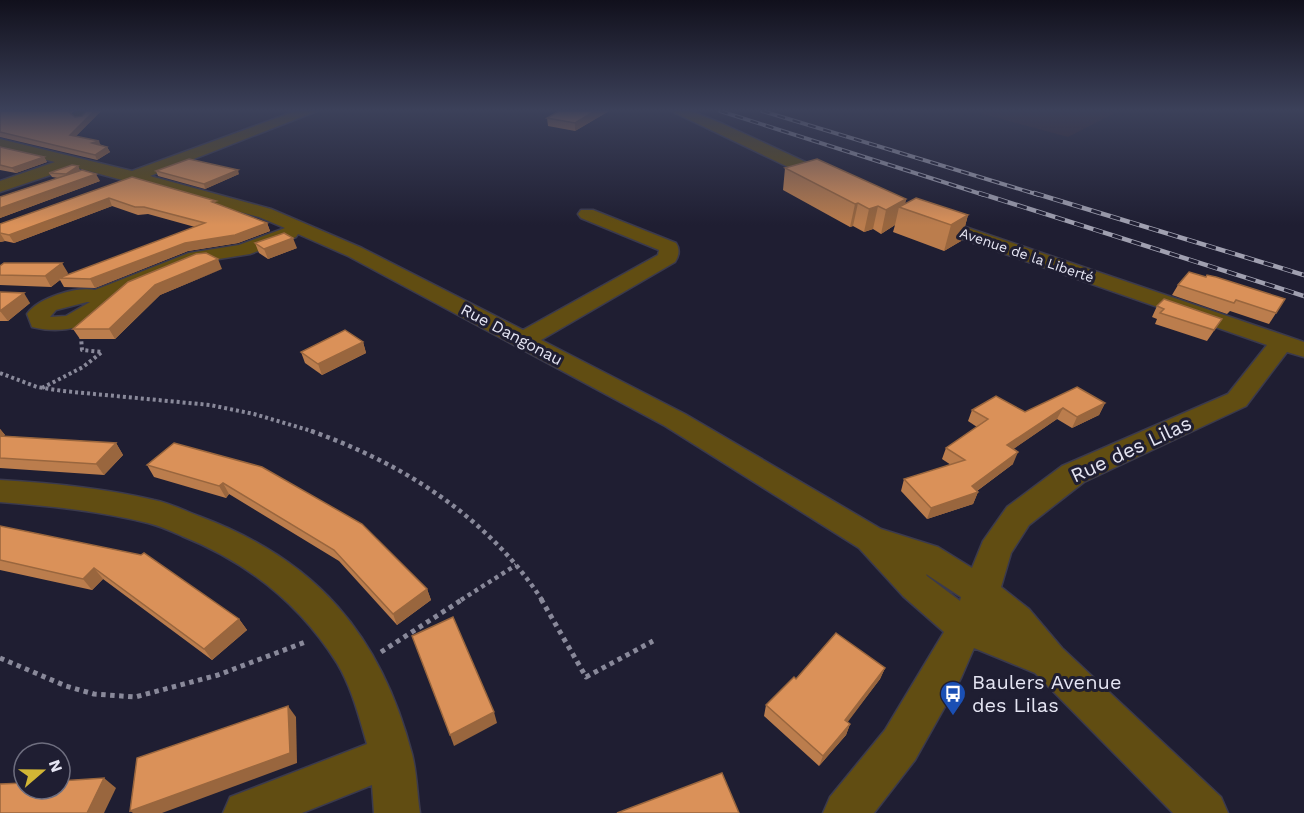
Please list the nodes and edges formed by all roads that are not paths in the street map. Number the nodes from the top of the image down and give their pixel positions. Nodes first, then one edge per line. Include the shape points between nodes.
1 (19, 149) edge
2 (207, 149) edge
3 (765, 149) edge
4 (71, 162) junction
5 (134, 176) junction
6 (0, 187) edge
7 (850, 189) edge
8 (100, 190) edge
9 (586, 214) dead end
10 (916, 217) edge
11 (303, 228) junction
12 (29, 295) dead end
13 (97, 297) junction
14 (58, 301) junction
15 (523, 340) junction
16 (1293, 346) edge
17 (0, 491) edge
18 (974, 610) junction
19 (391, 756) junction
20 (246, 813) edge
21 (396, 813) edge
22 (846, 813) edge
23 (1205, 813) edge

1 - 4 street, Rue Dangonau
2 - 5 street
3 - 7 street
4 - 5 street, Rue Dangonau
4 - 6 street
5 - 8 street
5 - 11 street, Rue Dangonau via 265,213
9 - 15 street via 669,247 668,258
10 - 16 street, Avenue de la Liberté
11 - 13 street via 243,250 196,257
11 - 15 street, Rue Dangonau
12 - 14 street via 49,295
13 - 14 street
13 - 14 street via 102,303 90,314 56,323 39,322 42,309
15 - 18 street, Rue Dangonau via 675,420 869,538 915,586
16 - 18 street, Rue des Lilas via 1237,400 1073,474 1018,516 995,550
17 - 19 street via 106,501 155,512 222,538 264,562 308,596 360,666
18 - 22 street, Rue des Lilas via 900,745
18 - 23 street, Rue Dangonau via 1048,660
19 - 20 street
19 - 21 street

